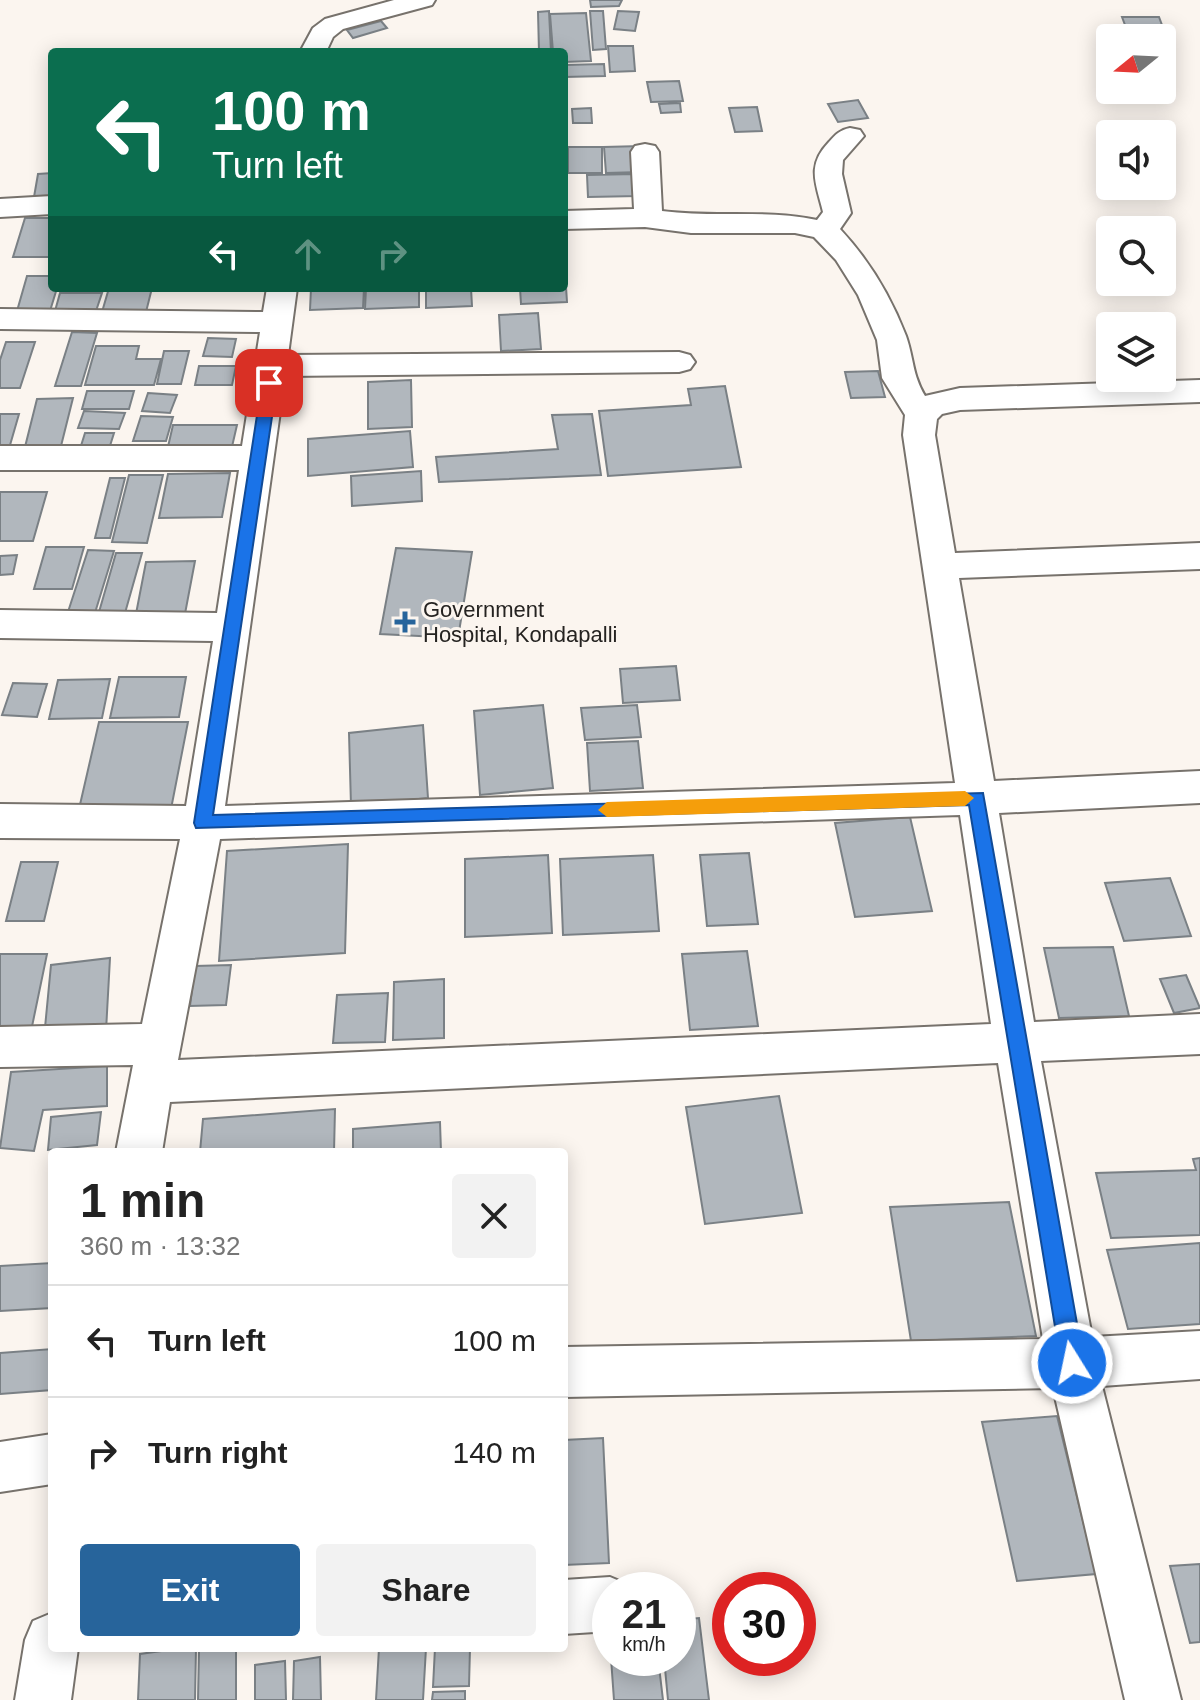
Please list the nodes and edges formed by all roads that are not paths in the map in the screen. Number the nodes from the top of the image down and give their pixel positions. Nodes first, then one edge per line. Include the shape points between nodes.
1 (423, 0) edge
2 (315, 48) edge
3 (850, 136) dead end
4 (645, 152) dead end
5 (48, 205) edge
6 (0, 208) edge
7 (645, 218) junction
8 (568, 220) edge
9 (824, 230) junction
10 (279, 305) edge
11 (0, 319) edge
12 (679, 362) dead end
13 (271, 366) junction
14 (1200, 391) edge
15 (921, 415) junction
16 (0, 458) edge
17 (256, 458) junction
18 (1200, 556) edge
19 (941, 566) junction
20 (0, 624) edge
21 (234, 627) junction
22 (1200, 787) edge
23 (977, 798) junction
24 (0, 821) edge
25 (203, 823) junction
26 (1200, 1034) edge
27 (1016, 1043) junction
28 (0, 1047) edge
29 (156, 1063) junction
30 (140, 1148) edge
31 (1200, 1355) edge
32 (1072, 1363) junction
33 (568, 1372) edge
34 (48, 1460) edge
35 (0, 1467) edge
36 (592, 1605) edge
37 (568, 1607) edge
38 (50, 1652) edge
39 (43, 1700) edge
40 (1153, 1700) edge

1 - 2 street via 334,24
3 - 9 street via 829,158 837,213
4 - 7 street
5 - 6 street
7 - 8 street
7 - 9 street via 691,224 795,224
9 - 15 street via 873,295 892,340 898,378
10 - 11 street
10 - 13 street
12 - 13 street
13 - 17 street
14 - 15 street via 960,399 932,405
15 - 19 street via 919,435
16 - 17 street
17 - 21 street
18 - 19 street
19 - 23 street
20 - 21 street
21 - 25 street
22 - 23 street
23 - 25 street
23 - 27 street
24 - 25 street
25 - 29 street
26 - 27 street
27 - 29 street
27 - 32 street
28 - 29 street
29 - 30 street
31 - 32 street
32 - 33 street
32 - 40 street
34 - 35 street
36 - 37 street
38 - 39 street

